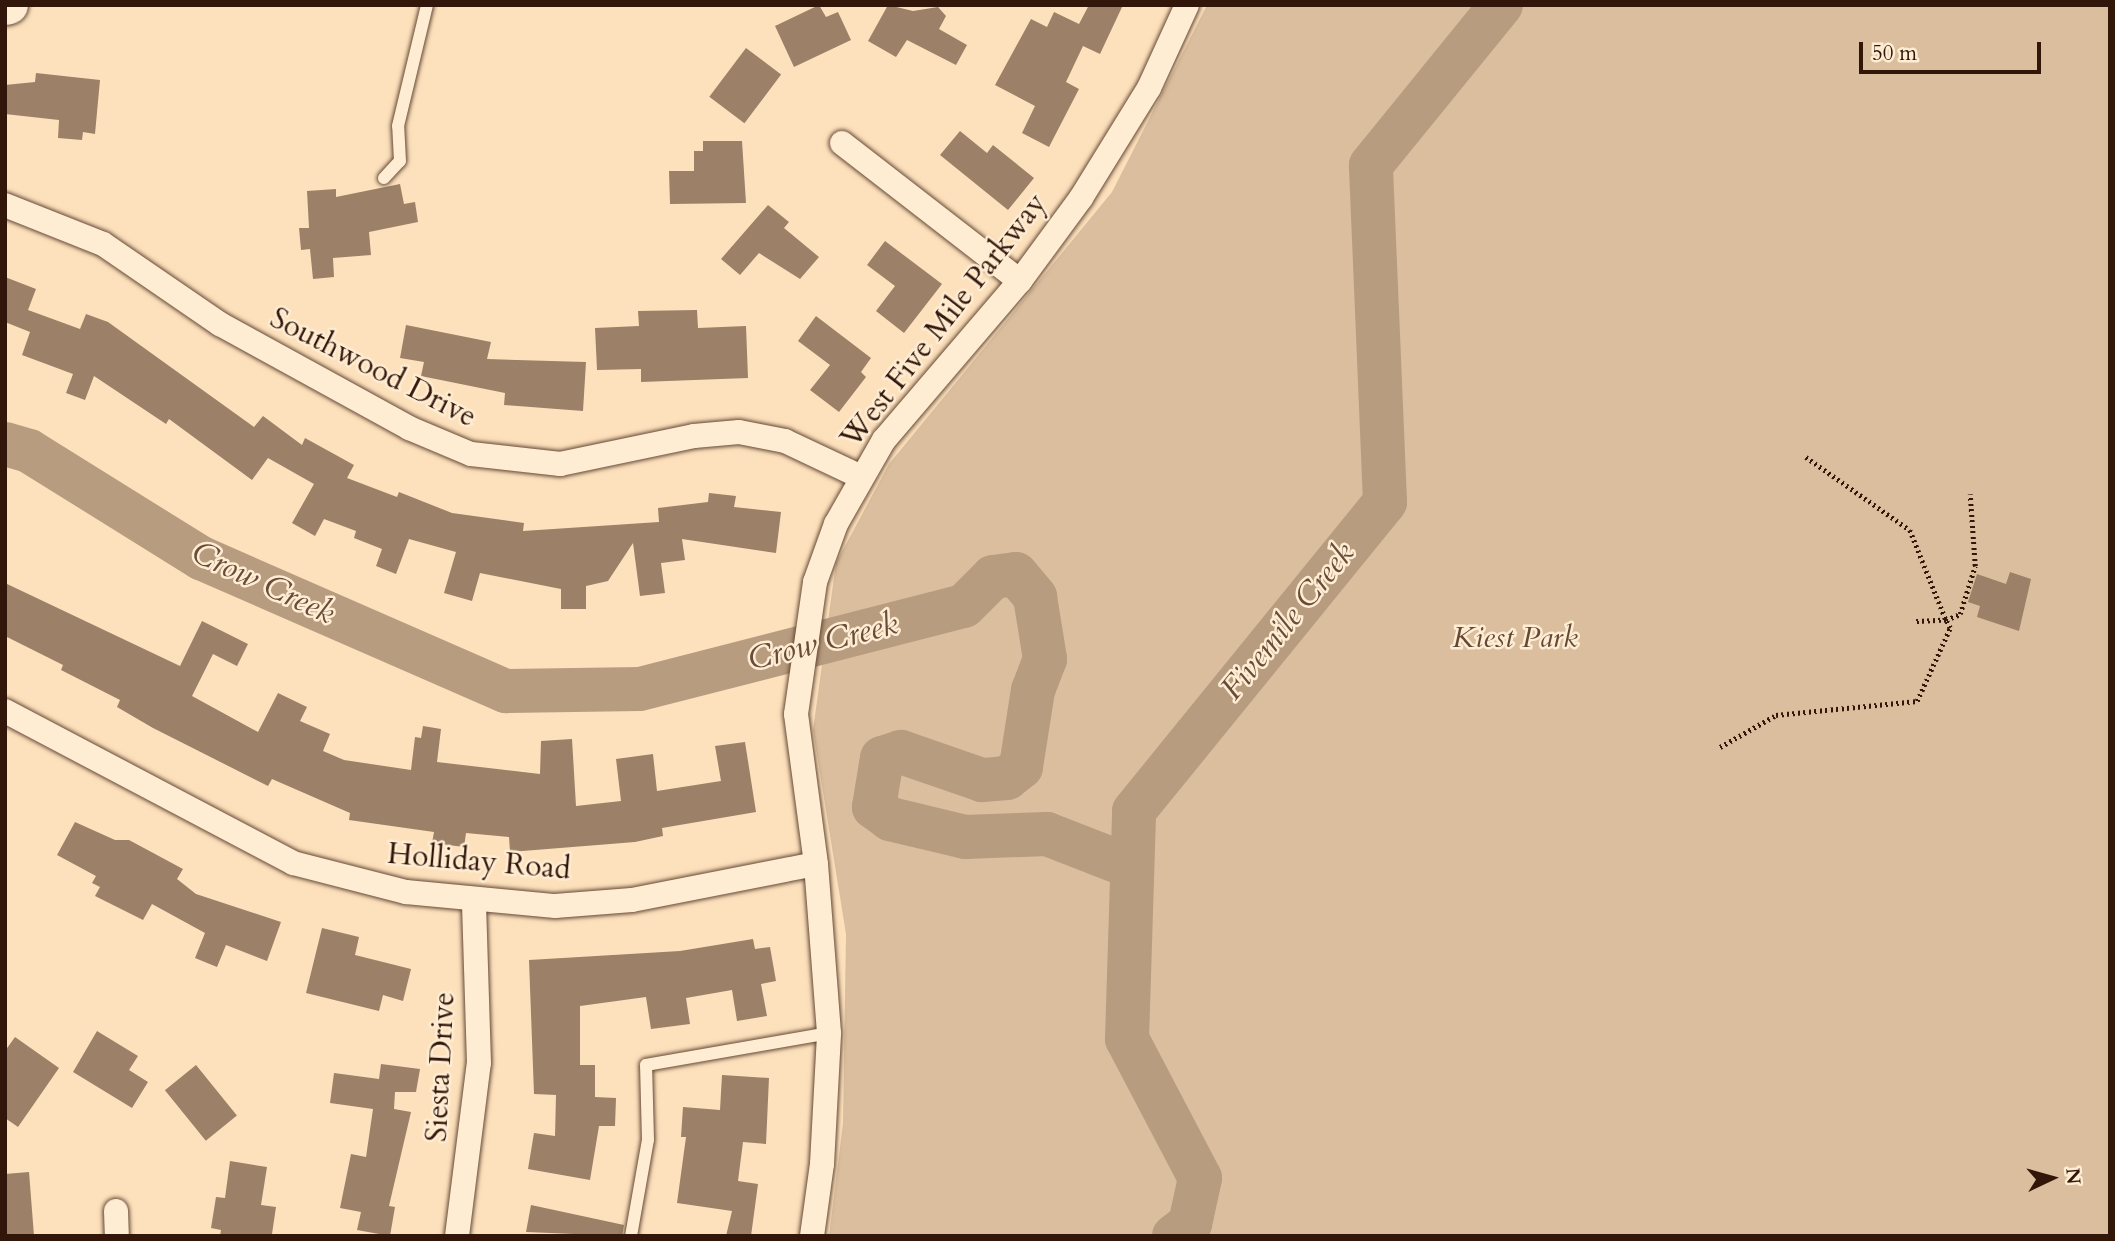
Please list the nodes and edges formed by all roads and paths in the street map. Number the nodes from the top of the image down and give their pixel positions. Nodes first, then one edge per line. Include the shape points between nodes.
1 (427, 5) edge
2 (1187, 5) edge
3 (842, 143) dead end
4 (384, 178) dead end
5 (5, 205) edge
6 (1020, 281) junction
7 (1806, 457) dead end
8 (861, 478) junction
9 (1970, 494) dead end
10 (1946, 621) junction
11 (1913, 622) dead end
12 (5, 710) edge
13 (1720, 747) dead end
14 (816, 864) junction
15 (474, 900) junction
16 (829, 1034) junction
17 (116, 1211) dead end
18 (117, 1236) edge
19 (457, 1236) edge
20 (631, 1236) edge
21 (812, 1236) edge

1 - 4 lane via 398,127 400,161
2 - 6 street, West Five Mile Parkway via 1149,89 1081,198
3 - 6 street
5 - 8 street, Southwood Drive via 103,244 220,324 409,428 471,454 560,464 739,432 785,441
6 - 8 street, West Five Mile Parkway via 884,440
7 - 10 path via 1910,530
8 - 14 street, West Five Mile Parkway via 815,582 796,714
9 - 10 path via 1975,566 1960,614
10 - 11 path
10 - 13 path via 1950,628 1917,701 1776,715
12 - 15 street, Holliday Road via 293,863 406,892
14 - 15 street, Holliday Road via 632,900 555,906
14 - 16 street, West Five Mile Parkway
15 - 19 street, Siesta Drive via 479,1063
16 - 20 lane via 646,1065 648,1140
16 - 21 street, West Five Mile Parkway via 822,1164
17 - 18 street

